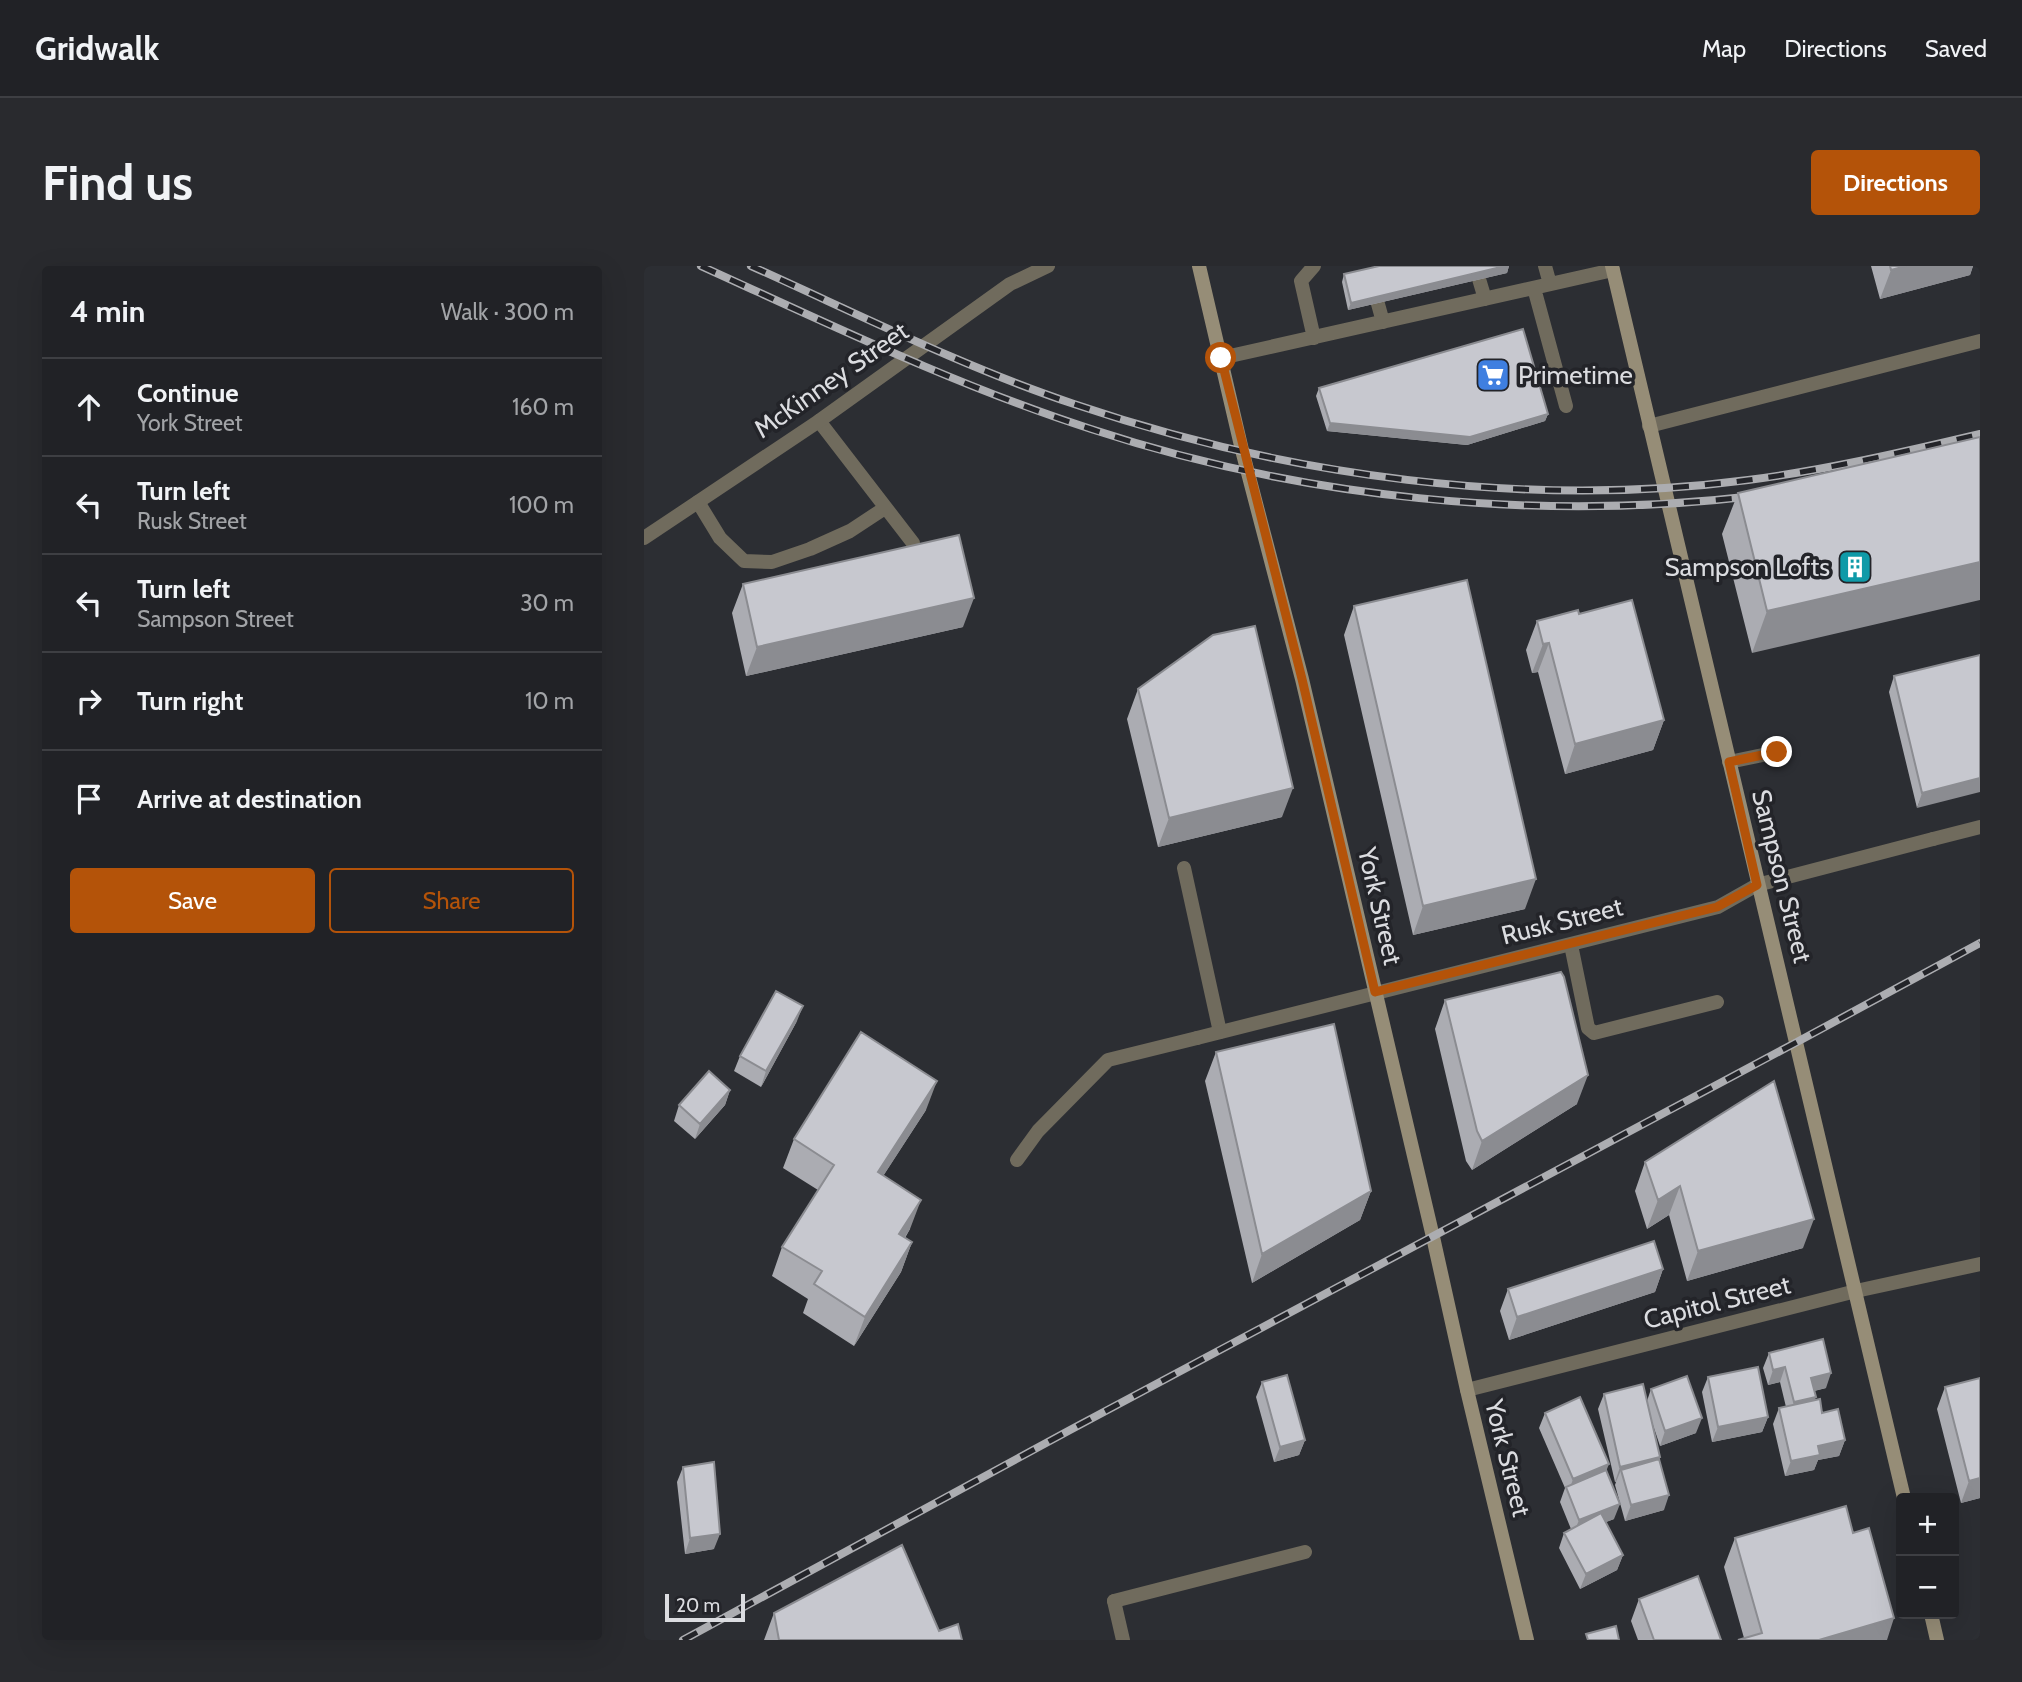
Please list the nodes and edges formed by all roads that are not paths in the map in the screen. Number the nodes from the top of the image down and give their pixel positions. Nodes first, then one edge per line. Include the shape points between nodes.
1 (1048, 266) edge
2 (1199, 266) edge
3 (1314, 266) edge
4 (1545, 266) edge
5 (1612, 268) edge
6 (1479, 279) edge
7 (1550, 284) junction
8 (1534, 288) junction
9 (1413, 295) edge
10 (1485, 299) junction
11 (1378, 304) edge
12 (1417, 314) junction
13 (1383, 322) junction
14 (1314, 338) junction
15 (1980, 341) edge
16 (1221, 358) junction
17 (1566, 406) dead end
18 (818, 421) junction
19 (1649, 426) junction
20 (698, 502) junction
21 (885, 508) junction
22 (644, 538) edge
23 (913, 543) edge
24 (1777, 752) dead end
25 (1729, 762) junction
26 (1980, 827) edge
27 (1184, 869) dead end
28 (1757, 885) junction
29 (1570, 944) junction
30 (1375, 992) junction
31 (1717, 1002) dead end
32 (1220, 1032) junction
33 (1017, 1160) dead end
34 (1980, 1264) edge
35 (1856, 1291) junction
36 (1467, 1391) junction
37 (1903, 1493) edge
38 (1305, 1552) dead end
39 (1932, 1619) edge
40 (1123, 1640) edge
41 (1527, 1640) edge
42 (1937, 1640) edge

1 - 18 street, McKinney Street via 1010,284
2 - 16 main road, York Street
3 - 14 street via 1301,281
4 - 7 street
5 - 7 street
5 - 19 main road, Sampson Street
6 - 10 street
7 - 8 street
8 - 10 street
8 - 17 street
9 - 12 street
10 - 12 street via 1448,302
11 - 13 street
12 - 13 street
13 - 14 street
14 - 16 street
15 - 19 street
16 - 30 main road, York Street
18 - 20 street, McKinney Street
18 - 21 street
19 - 25 main road, Sampson Street
20 - 21 street via 720,538 744,561 772,562 850,531
20 - 22 street, McKinney Street
21 - 23 street
24 - 25 street
25 - 28 main road, Sampson Street
26 - 28 street, Rusk Street
27 - 32 street
28 - 29 street, Rusk Street via 1717,907
28 - 35 main road, Sampson Street
29 - 30 street, Rusk Street
29 - 31 street via 1588,1028 1594,1032
30 - 32 street, Rusk Street
30 - 36 main road, York Street
32 - 33 street, Rusk Street via 1108,1060 1038,1130
34 - 35 street, Capitol Street
35 - 36 street, Capitol Street
35 - 37 main road, Sampson Street
36 - 41 main road, York Street
38 - 40 street via 1114,1601
39 - 42 main road

